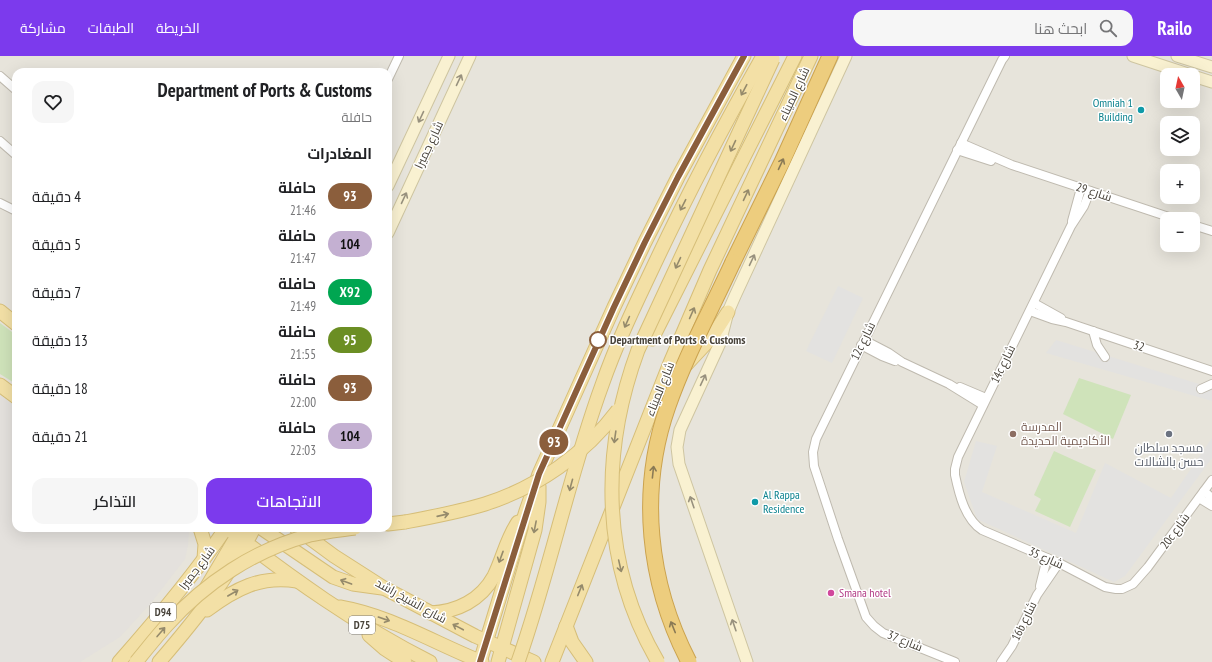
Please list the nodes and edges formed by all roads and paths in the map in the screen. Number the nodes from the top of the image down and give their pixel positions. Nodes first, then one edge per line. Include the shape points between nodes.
1 (398, 56) edge
2 (449, 56) edge
3 (470, 56) edge
4 (744, 56) edge
5 (811, 56) edge
6 (830, 56) edge
7 (846, 56) edge
8 (1133, 56) edge
9 (1178, 56) edge
10 (770, 57) edge
11 (1003, 57) edge
12 (1193, 58) edge
13 (792, 62) edge
14 (1212, 67) edge
15 (1170, 68) edge
16 (392, 70) edge
17 (0, 76) edge
18 (1200, 78) edge
19 (1212, 82) edge
20 (12, 86) edge
21 (0, 141) edge
22 (959, 146) junction
23 (12, 152) edge
24 (392, 177) edge
25 (1081, 188) junction
26 (1090, 191) junction
27 (0, 203) edge
28 (12, 209) edge
29 (1160, 214) edge
30 (392, 224) edge
31 (1071, 226) junction
32 (1200, 227) edge
33 (1212, 231) edge
34 (1032, 307) junction
35 (0, 311) edge
36 (728, 312) junction
37 (12, 321) edge
38 (1093, 331) junction
39 (862, 343) junction
40 (1105, 357) dead end
41 (1212, 370) edge
42 (1212, 384) edge
43 (0, 385) edge
44 (660, 389) junction
45 (1201, 389) dead end
46 (12, 394) edge
47 (985, 401) junction
48 (539, 474) junction
49 (1212, 480) edge
50 (1202, 495) junction
51 (1212, 498) edge
52 (964, 506) joint
53 (1212, 506) edge
54 (526, 511) junction
55 (392, 523) edge
56 (201, 532) edge
57 (223, 532) edge
58 (267, 532) edge
59 (301, 532) edge
60 (315, 532) edge
61 (329, 532) edge
62 (243, 534) edge
63 (334, 556) junction
64 (1047, 558) junction
65 (204, 559) junction
66 (1059, 563) junction
67 (1137, 580) joint
68 (297, 581) junction
69 (384, 588) junction
70 (1036, 595) junction
71 (332, 606) junction
72 (430, 613) junction
73 (357, 622) junction
74 (190, 625) junction
75 (566, 626) junction
76 (878, 630) joint
77 (487, 641) junction
78 (1012, 646) junction
79 (512, 656) edge
80 (119, 662) edge
81 (136, 662) edge
82 (159, 662) edge
83 (405, 662) edge
84 (430, 662) edge
85 (480, 662) edge
86 (498, 662) edge
87 (534, 662) edge
88 (552, 662) edge
89 (586, 662) edge
90 (658, 662) edge
91 (690, 662) edge
92 (747, 662) edge
93 (955, 662) edge
94 (1002, 662) edge
95 (1008, 662) edge

1 - 16 street
2 -> 24 main road, شارع جميرا
30 -> 3 main road, شارع جميرا
4 - 48 main road via 645,242
44 -> 5 main road, شارع الميناء via 710,270
91 -> 6 highway, bridge via 673,628 655,562 651,497 653,465 661,426 675,387
36 -> 7 main road
8 - 15 main road
9 - 12 main road
10 -> 79 main road, bridge via 683,204 616,348 590,419 536,606
10 -> 90 main road, bridge via 646,331 631,368 618,420 611,486 616,545 630,603
11 - 22 street, 12c شارع
12 - 14 main road
55 -> 13 main road, bridge via 485,504 527,487 578,453 610,421 619,408
17 - 20 street
18 - 19 main road
21 - 23 street
22 - 25 street, شارع 29
22 - 39 street, 12c شارع
25 - 26 street, شارع 29
25 - 31 street, 14c شارع
26 - 29 street, شارع 29
26 - 31 street, 14c شارع
27 - 28 street
31 - 34 street, 14c شارع
32 - 33 street
34 - 38 street, 32
34 - 47 street, 14c شارع
35 - 37 main road
36 - 44 main road via 698,354
92 -> 36 main road via 677,453 680,430 720,343
38 - 40 street via 1097,345
38 - 41 street, 32
39 - 47 street via 890,353 902,362 949,384 966,389
39 - 76 street, 12c شارع via 816,439 812,456 862,608
42 - 45 street
43 - 46 main road
75 -> 44 main road, شارع الميناء
47 - 52 street, 14c شارع via 956,463 955,475
48 - 54 main road
48 -> 79 main road via 535,530
49 - 50 street, 20c شارع
50 - 51 street
50 - 53 street
50 - 67 street, 20c شارع
52 - 64 street, شارع 35 via 970,519 982,530
54 -> 72 main road via 512,531 494,574 482,592 458,608
54 - 77 main road
56 - 65 main road via 205,544
57 - 65 main road, شارع جميرا / D94
69 -> 58 main road via 358,585 333,577
59 - 63 main road, شارع الشيخ راشد
60 - 63 main road
81 -> 61 main road, bridge via 190,602 232,569 262,553 293,541
62 - 68 main road, D75
62 - 74 main road via 200,600
63 - 69 main road, شارع الشيخ راشد
64 - 66 street, شارع 35
64 - 70 street, 16b شارع
65 - 80 main road, شارع جميرا / D94 via 167,607
66 - 67 street, شارع 35 via 1111,589 1122,589
66 - 70 street, 16b شارع
68 - 71 main road, D75
74 -> 68 main road via 213,605 244,587 266,580
69 - 72 main road, شارع الشيخ راشد
70 - 78 street, 16b شارع
71 - 73 main road, D75
71 -> 85 main road via 388,620
77 -> 72 main road, شارع الشيخ راشد
73 - 83 main road via 377,643
73 - 84 main road, D75
74 - 82 main road, D94
75 - 88 main road, شارع الميناء
75 - 89 main road via 576,650
76 - 93 street, شارع 37
77 - 79 main road, شارع الشيخ راشد
77 - 85 main road
78 - 94 street, 16b شارع
78 - 95 street, 16b شارع
79 - 86 main road
79 - 87 main road, شارع الشيخ راشد

